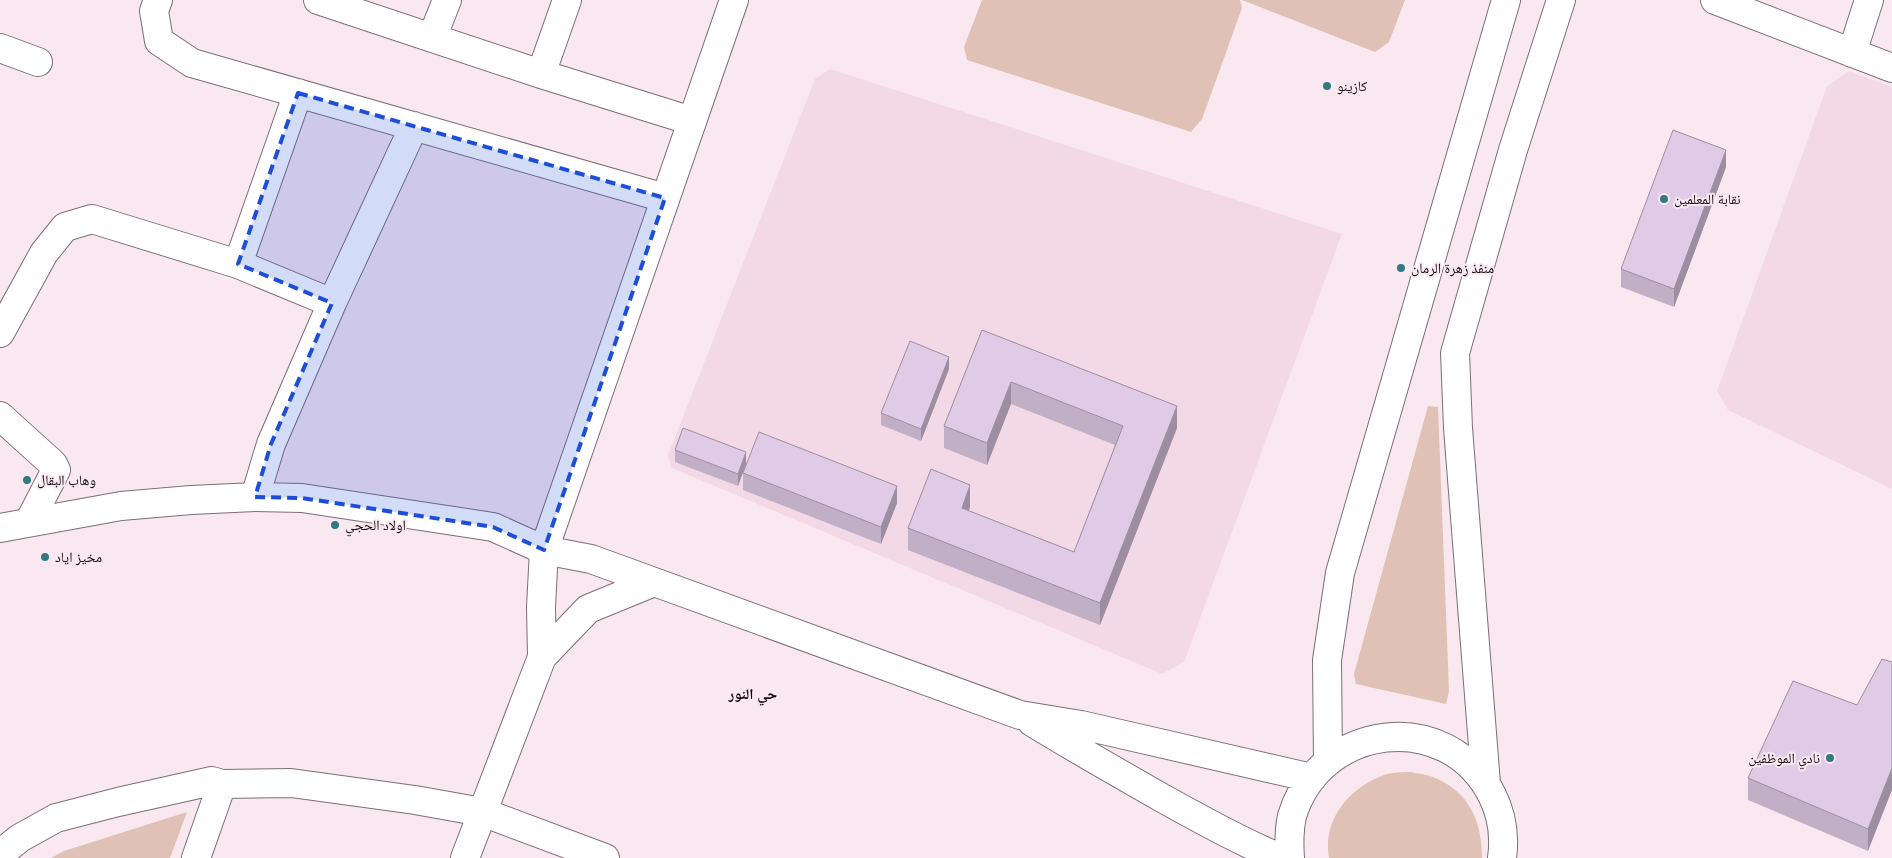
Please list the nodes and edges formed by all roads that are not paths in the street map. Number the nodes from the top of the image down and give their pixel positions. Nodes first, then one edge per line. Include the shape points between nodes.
1 (158, 0) edge
2 (318, 0) edge
3 (446, 0) edge
4 (567, 0) edge
5 (734, 0) edge
6 (1506, 0) edge
7 (1561, 0) edge
8 (1714, 0) edge
9 (1869, 0) edge
10 (432, 38) junction
11 (0, 48) edge
12 (1852, 53) junction
13 (38, 62) dead end
14 (1892, 68) edge
15 (541, 74) junction
16 (298, 93) junction
17 (692, 121) junction
18 (414, 126) junction
19 (665, 198) junction
20 (238, 264) junction
21 (332, 304) junction
22 (0, 333) edge
23 (0, 416) edge
24 (255, 497) junction
25 (29, 522) junction
26 (0, 528) edge
27 (544, 550) junction
28 (654, 582) junction
29 (542, 656) junction
30 (1020, 715) junction
31 (1320, 769) junction
32 (222, 784) junction
33 (1486, 784) junction
34 (482, 812) junction
35 (0, 854) edge
36 (196, 858) edge
37 (465, 858) edge
38 (606, 858) edge
39 (1280, 858) edge
40 (1290, 858) edge
41 (1502, 858) edge

1 - 16 street via 154,11 159,41 192,63
2 - 10 street
3 - 10 street
4 - 15 street
5 - 17 street
6 - 31 street via 1340,573 1327,660
7 - 33 street via 1454,353
8 - 12 street
9 - 12 street
10 - 15 street
11 - 13 street
12 - 14 street
15 - 17 street
16 - 18 street
16 - 20 street
17 - 19 street
18 - 19 street
18 - 21 street
19 - 27 street
20 - 21 street
20 - 22 street via 92,219 65,227 44,253
21 - 24 street via 271,444
23 - 25 street via 56,470
24 - 25 street via 121,506
24 - 27 street via 302,498 492,527
25 - 26 street
27 - 28 street via 591,559
27 - 29 street
28 - 29 street via 588,609
28 - 30 street
29 - 34 street
30 - 31 street
30 - 39 street via 1193,815
31 - 33 street via 1346,749 1368,740 1412,738 1434,743 1454,753
31 - 40 street via 1300,796 1292,818
32 - 34 street via 291,783
32 - 35 street via 212,780 56,818 20,838
32 - 36 street
33 - 41 street via 1502,826
34 - 37 street
34 - 38 street

